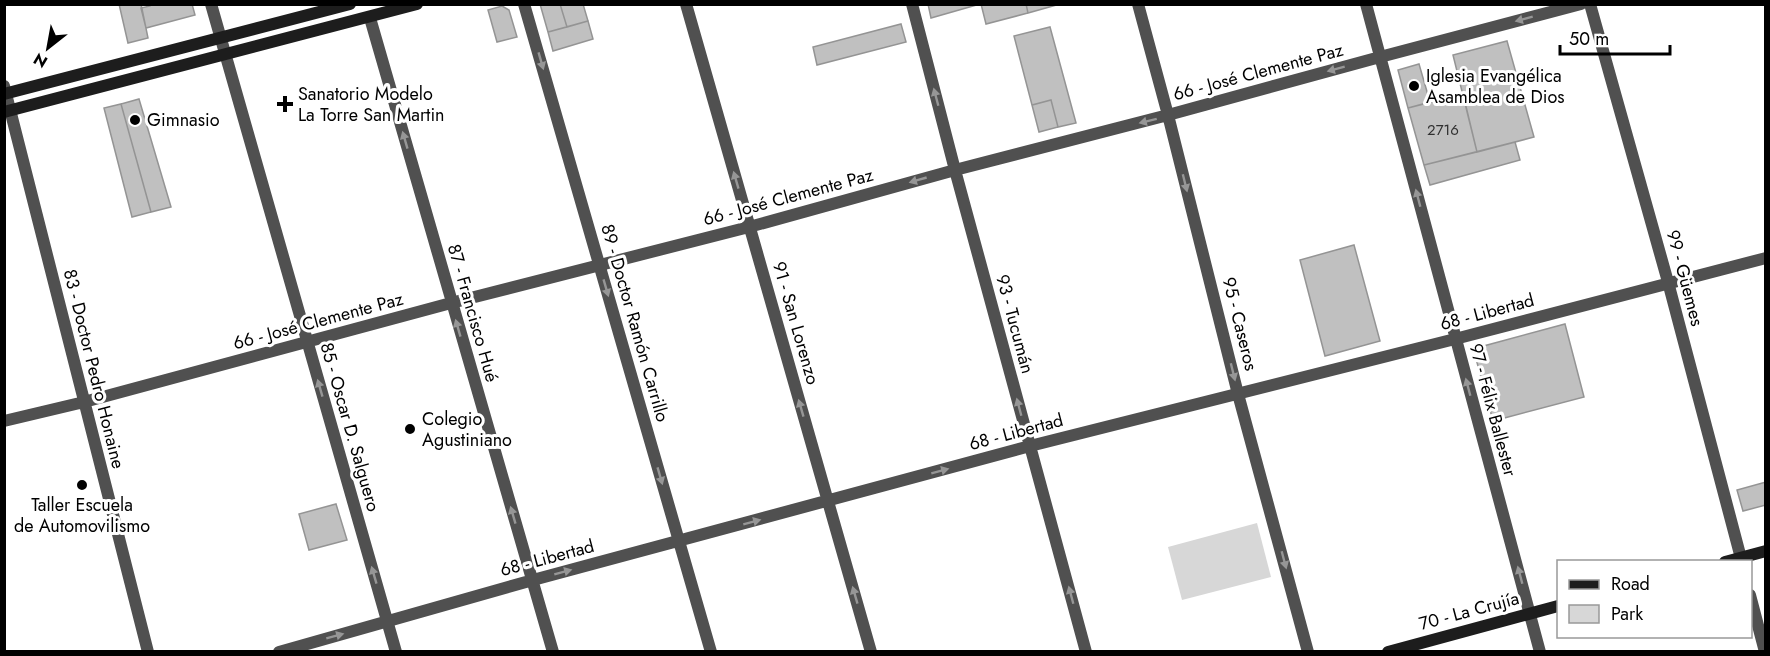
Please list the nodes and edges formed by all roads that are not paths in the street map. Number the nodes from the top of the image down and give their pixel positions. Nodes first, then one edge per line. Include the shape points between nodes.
1 (211, 4) edge
2 (350, 4) edge
3 (417, 4) edge
4 (524, 4) edge
5 (686, 4) edge
6 (912, 4) edge
7 (1138, 4) edge
8 (1366, 4) edge
9 (1581, 4) edge
10 (1590, 4) edge
11 (370, 18) junction
12 (219, 38) junction
13 (224, 56) junction
14 (1380, 57) junction
15 (5, 92) edge
16 (8, 112) edge
17 (1168, 115) junction
18 (955, 170) junction
19 (749, 227) junction
20 (1766, 258) edge
21 (600, 265) junction
22 (1668, 282) junction
23 (451, 303) junction
24 (1455, 339) junction
25 (307, 343) junction
26 (1239, 394) junction
27 (84, 402) junction
28 (4, 421) edge
29 (1030, 446) junction
30 (828, 502) junction
31 (679, 541) junction
32 (1766, 551) edge
33 (1741, 559) edge
34 (533, 580) junction
35 (1752, 602) edge
36 (1557, 606) edge
37 (1530, 614) junction
38 (387, 622) junction
39 (148, 651) edge
40 (279, 651) edge
41 (396, 651) edge
42 (553, 651) edge
43 (711, 651) edge
44 (871, 651) edge
45 (1086, 651) edge
46 (1308, 651) edge
47 (1388, 651) edge
48 (1540, 651) edge
49 (1765, 651) edge

1 - 12 street, 85 - Oscar D. Salguero
2 - 12 main road
3 - 11 main road
4 -> 21 street, 89 - Doctor Ramón Carrillo
19 -> 5 street, 91 - San Lorenzo
18 -> 6 street, 93 - Tucumán
7 - 17 street, 95 - Caseros
8 - 14 street, 97 - Félix Ballester
9 -> 14 street, 66 - José Clemente Paz
10 - 22 street, 99 - Güemes
11 - 13 main road
23 -> 11 street, 87 - Francisco Hué
12 - 13 street, 85 - Oscar D. Salguero
12 - 15 main road
13 - 16 main road
13 - 25 street, 85 - Oscar D. Salguero
14 -> 17 street, 66 - José Clemente Paz
24 -> 14 street, 97 - Félix Ballester
15 - 16 street, 83 - Doctor Pedro Honaine
16 - 27 street, 83 - Doctor Pedro Honaine
17 -> 18 street, 66 - José Clemente Paz
17 -> 26 street, 95 - Caseros
18 -> 19 street, 66 - José Clemente Paz
29 -> 18 street, 93 - Tucumán
19 - 21 street, 66 - José Clemente Paz
30 -> 19 street, 91 - San Lorenzo
20 - 22 street, 68 - Libertad
21 - 23 street, 66 - José Clemente Paz
21 -> 31 street, 89 - Doctor Ramón Carrillo
22 - 24 street, 68 - Libertad
22 - 33 street, 99 - Güemes
23 - 25 street, 66 - José Clemente Paz
34 -> 23 street, 87 - Francisco Hué
24 - 26 street, 68 - Libertad
37 -> 24 street, 97 - Félix Ballester
25 - 27 street, 66 - José Clemente Paz
38 -> 25 street, 85 - Oscar D. Salguero
26 - 29 street, 68 - Libertad
26 -> 46 street, 95 - Caseros
27 - 28 street, 66 - José Clemente Paz
27 - 39 street, 83 - Doctor Pedro Honaine
30 -> 29 street, 68 - Libertad
45 -> 29 street, 93 - Tucumán
31 -> 30 street, 68 - Libertad
44 -> 30 street, 91 - San Lorenzo
34 -> 31 street, 68 - Libertad
31 - 43 street, 89 - Doctor Ramón Carrillo
32 - 33 main road
34 - 38 street, 68 - Libertad
34 - 42 street, 87 - Francisco Hué
35 - 49 street
36 - 37 main road, 70 - La Crujía
37 - 47 main road, 70 - La Crujía
37 - 48 street, 97 - Félix Ballester
40 -> 38 street, 68 - Libertad
38 - 41 street, 85 - Oscar D. Salguero

